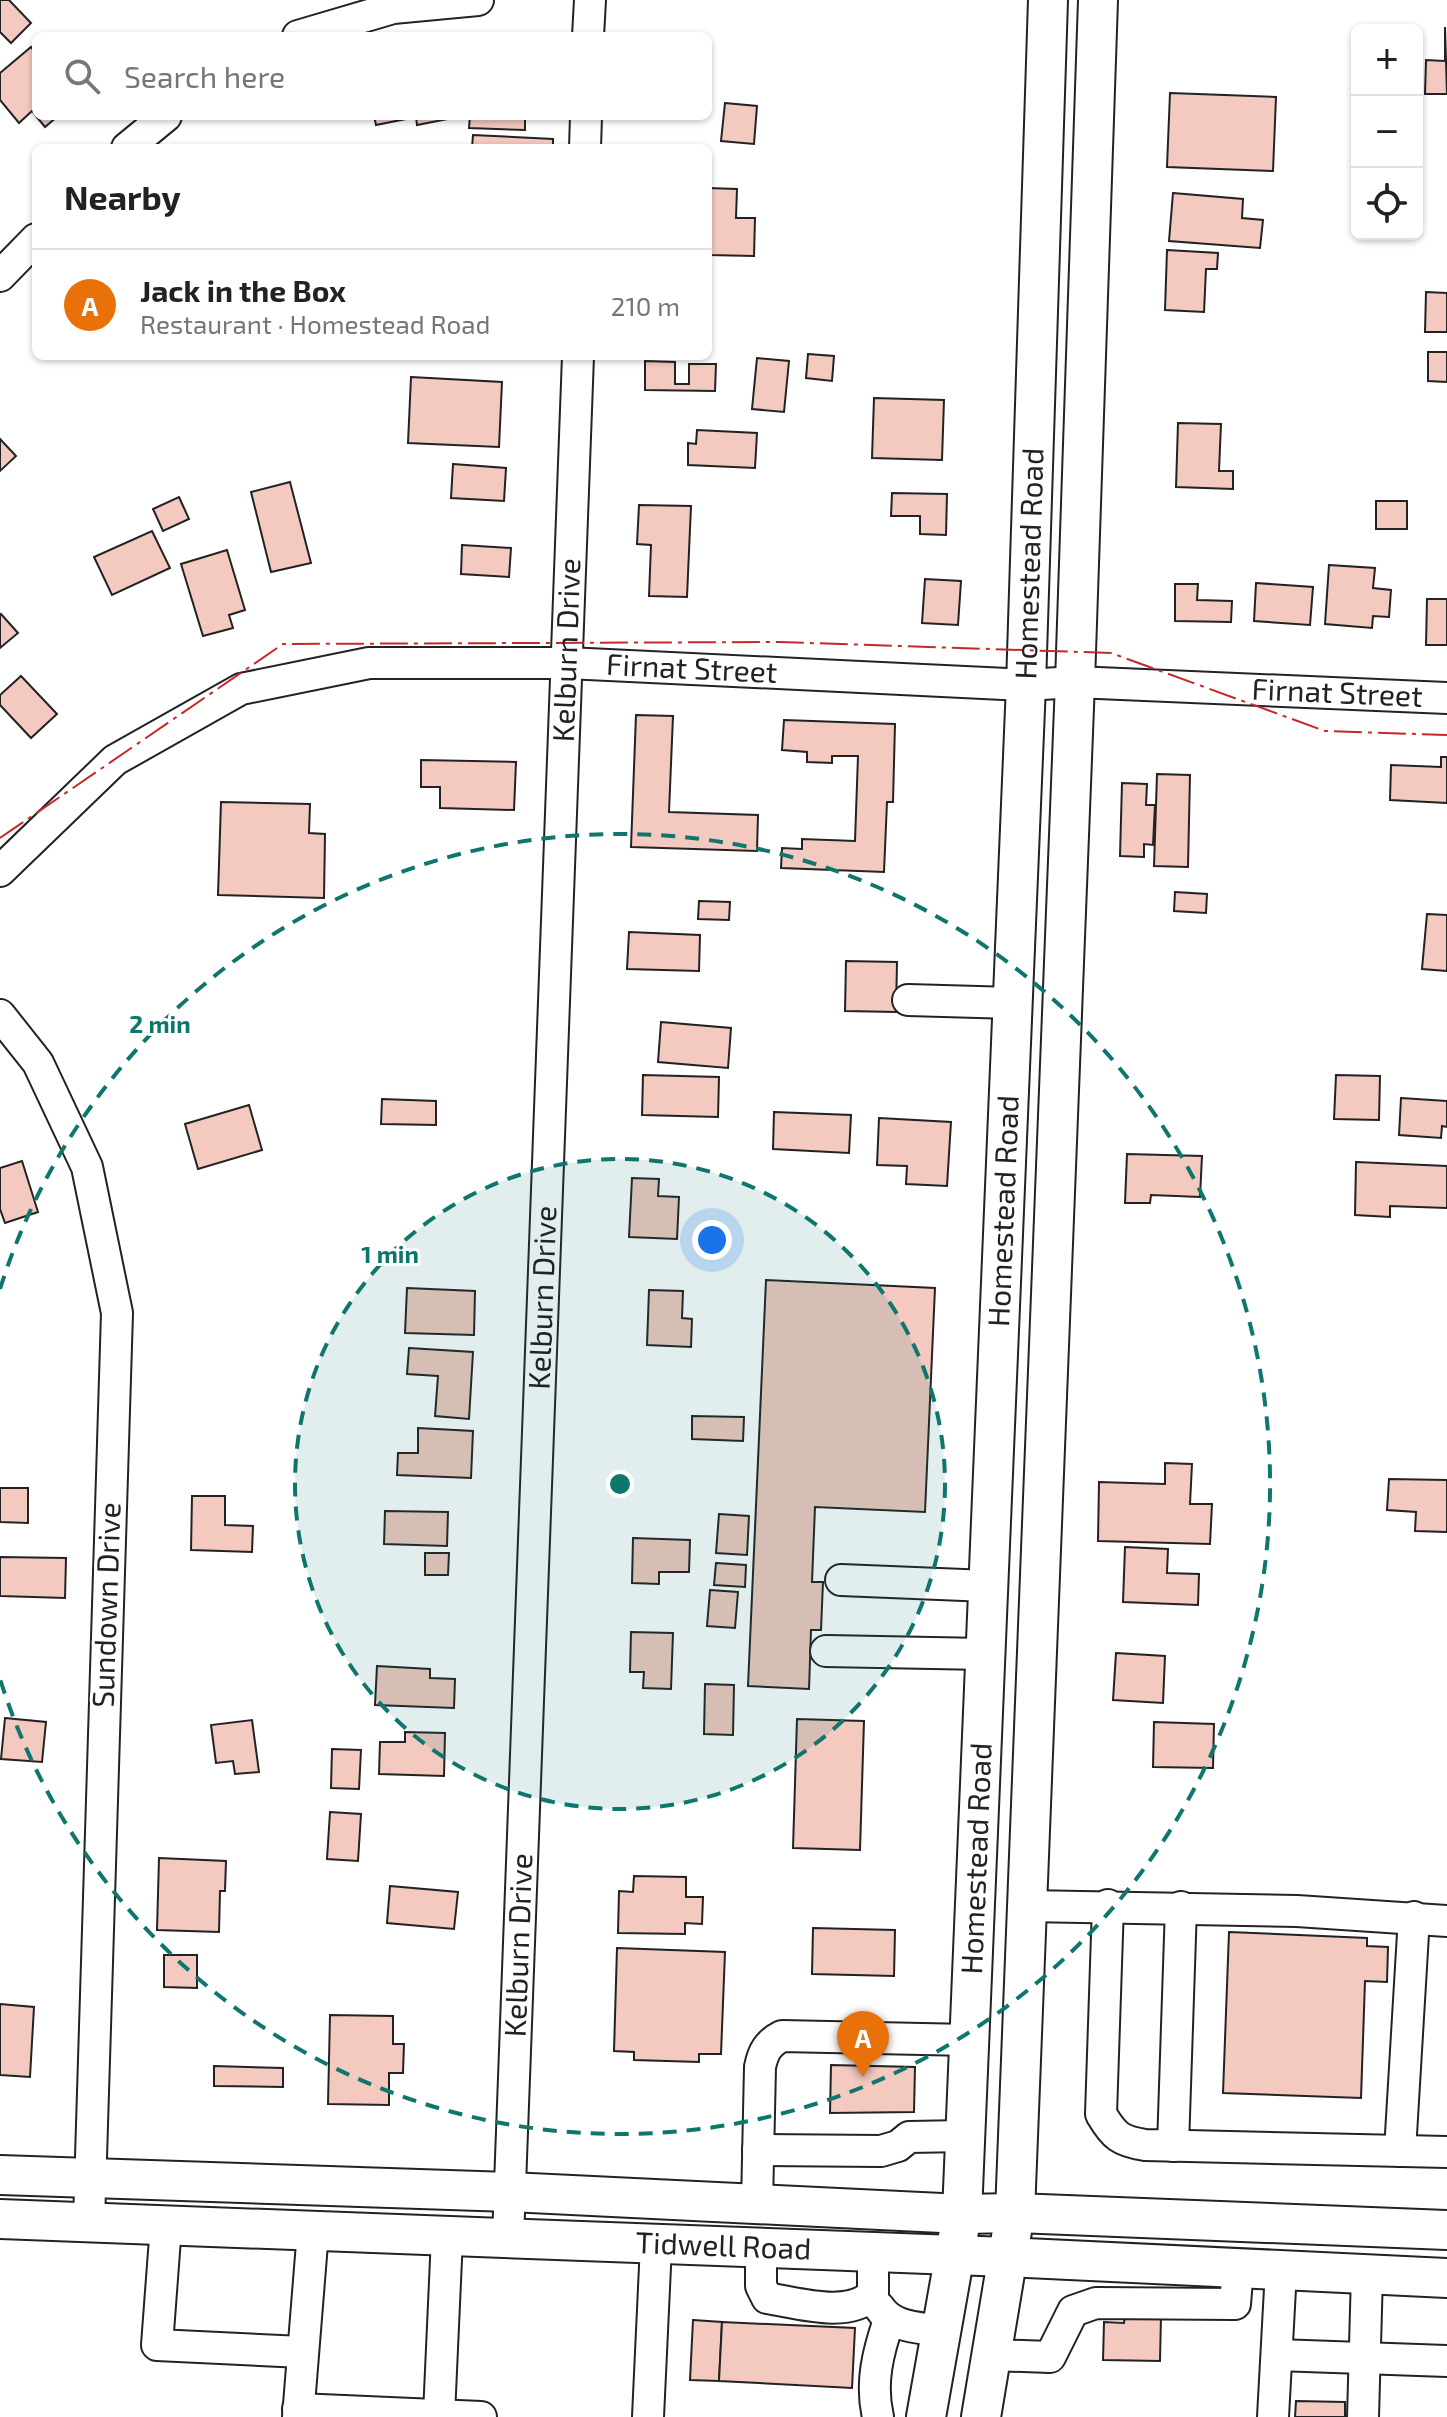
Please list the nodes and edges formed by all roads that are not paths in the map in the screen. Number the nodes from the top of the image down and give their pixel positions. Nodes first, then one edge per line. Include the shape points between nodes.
1 (478, 0) edge
2 (590, 0) edge
3 (1048, 0) edge
4 (1098, 0) edge
5 (312, 32) edge
6 (588, 32) edge
7 (161, 120) edge
8 (586, 120) edge
9 (132, 144) edge
10 (585, 144) edge
11 (1041, 227) junction
12 (1090, 228) junction
13 (32, 243) edge
14 (0, 276) edge
15 (578, 360) edge
16 (567, 663) junction
17 (1075, 682) junction
18 (1026, 685) junction
19 (1447, 698) edge
20 (0, 871) edge
21 (908, 1000) dead end
22 (1013, 1003) junction
23 (0, 1015) edge
24 (1046, 1410) junction
25 (995, 1415) junction
26 (841, 1580) dead end
27 (988, 1586) junction
28 (826, 1651) dead end
29 (985, 1654) junction
30 (979, 1817) junction
31 (1030, 1823) junction
32 (1108, 1905) junction
33 (1027, 1906) junction
34 (1181, 1907) junction
35 (1414, 1917) junction
36 (1447, 1921) edge
37 (969, 2040) junction
38 (965, 2136) junction
39 (1173, 2146) junction
40 (758, 2150) junction
41 (1400, 2151) junction
42 (1447, 2152) edge
43 (0, 2175) edge
44 (89, 2179) junction
45 (510, 2192) junction
46 (757, 2204) junction
47 (1015, 2213) junction
48 (962, 2214) junction
49 (0, 2219) edge
50 (89, 2222) junction
51 (166, 2225) junction
52 (1447, 2230) edge
53 (313, 2231) junction
54 (447, 2237) junction
55 (508, 2239) junction
56 (656, 2245) junction
57 (761, 2249) junction
58 (873, 2254) junction
59 (954, 2256) junction
60 (1007, 2257) junction
61 (1181, 2266) junction
62 (1238, 2268) junction
63 (1281, 2270) junction
64 (1367, 2274) junction
65 (1447, 2278) edge
66 (873, 2294) junction
67 (1178, 2304) junction
68 (889, 2320) junction
69 (941, 2331) junction
70 (302, 2352) junction
71 (992, 2355) junction
72 (1277, 2355) junction
73 (1365, 2358) junction
74 (1447, 2361) edge
75 (298, 2413) edge
76 (439, 2415) junction
77 (481, 2417) edge
78 (648, 2417) edge
79 (878, 2417) edge
80 (926, 2417) edge
81 (981, 2417) edge
82 (1273, 2417) edge
83 (1363, 2417) edge

1 - 5 street via 393,8
2 - 6 street
3 - 11 main road, Homestead Road
4 - 12 main road, Homestead Road
7 - 9 street
8 - 10 street
11 - 12 main road
11 - 18 main road, Homestead Road
12 - 17 main road, Homestead Road
13 - 14 street
15 - 16 street, Kelburn Drive
16 - 18 street, Firnat Street
16 - 20 street, Firnat Street via 369,663 241,689 115,760
16 - 45 street, Kelburn Drive
17 - 18 street, Firnat Street
17 - 19 street, Firnat Street
17 - 24 main road, Homestead Road
18 - 22 main road, Homestead Road
21 - 22 street
22 - 25 main road, Homestead Road
23 - 44 street, Sundown Drive via 38,1063 87,1167 117,1313
24 - 25 main road
24 - 31 main road, Homestead Road
25 - 27 main road, Homestead Road
26 - 27 street
27 - 29 main road, Homestead Road
28 - 29 street
29 - 30 main road, Homestead Road
30 - 31 main road
30 - 37 main road, Homestead Road
31 - 33 main road, Homestead Road
32 - 33 street
32 - 34 street
32 - 39 street via 1101,2114 1125,2142
33 - 47 main road, Homestead Road
34 - 35 street
34 - 39 street
35 - 36 street
35 - 41 street
37 - 38 main road, Homestead Road
37 - 40 street via 782,2036 772,2041 760,2067
38 - 40 street via 909,2137 881,2151
38 - 48 main road, Homestead Road
39 - 41 street
40 - 46 street
41 - 42 street
43 - 44 main road, Tidwell Road
44 - 45 main road, Tidwell Road
44 - 50 street, Sundown Drive
45 - 46 main road, Tidwell Road
45 - 55 street, Kelburn Drive
46 - 48 main road, Tidwell Road
47 - 48 main road, Tidwell Road
47 - 52 main road, Tidwell Road
47 - 60 main road, Homestead Road
48 - 59 main road, Homestead Road
49 - 50 main road, Tidwell Road
50 - 51 main road, Tidwell Road
51 - 53 main road, Tidwell Road
51 - 70 street via 157,2345
53 - 54 main road, Tidwell Road
53 - 70 street
54 - 55 main road, Tidwell Road
54 - 76 street
55 - 56 main road, Tidwell Road
56 - 57 main road, Tidwell Road
56 - 78 street
57 - 58 main road, Tidwell Road
57 - 66 street via 761,2286 767,2298 838,2307 865,2302
58 - 59 main road, Tidwell Road
58 - 66 street
59 - 60 main road, Tidwell Road
59 - 69 main road, Homestead Road
60 - 61 main road, Tidwell Road
60 - 71 main road, Homestead Road
61 - 62 main road, Tidwell Road
61 - 67 street
62 - 63 main road, Tidwell Road
62 - 67 street via 1235,2304
63 - 64 main road, Tidwell Road
63 - 72 street
64 - 65 main road, Tidwell Road
64 - 73 street
66 - 68 street
67 - 71 street via 1096,2303 1073,2311 1050,2357
68 - 69 street
68 - 79 street via 877,2354
69 - 80 main road, Homestead Road
70 - 75 street
71 - 81 main road, Homestead Road
72 - 73 street
72 - 82 street
73 - 74 street
73 - 83 street
75 - 76 street
76 - 77 street

